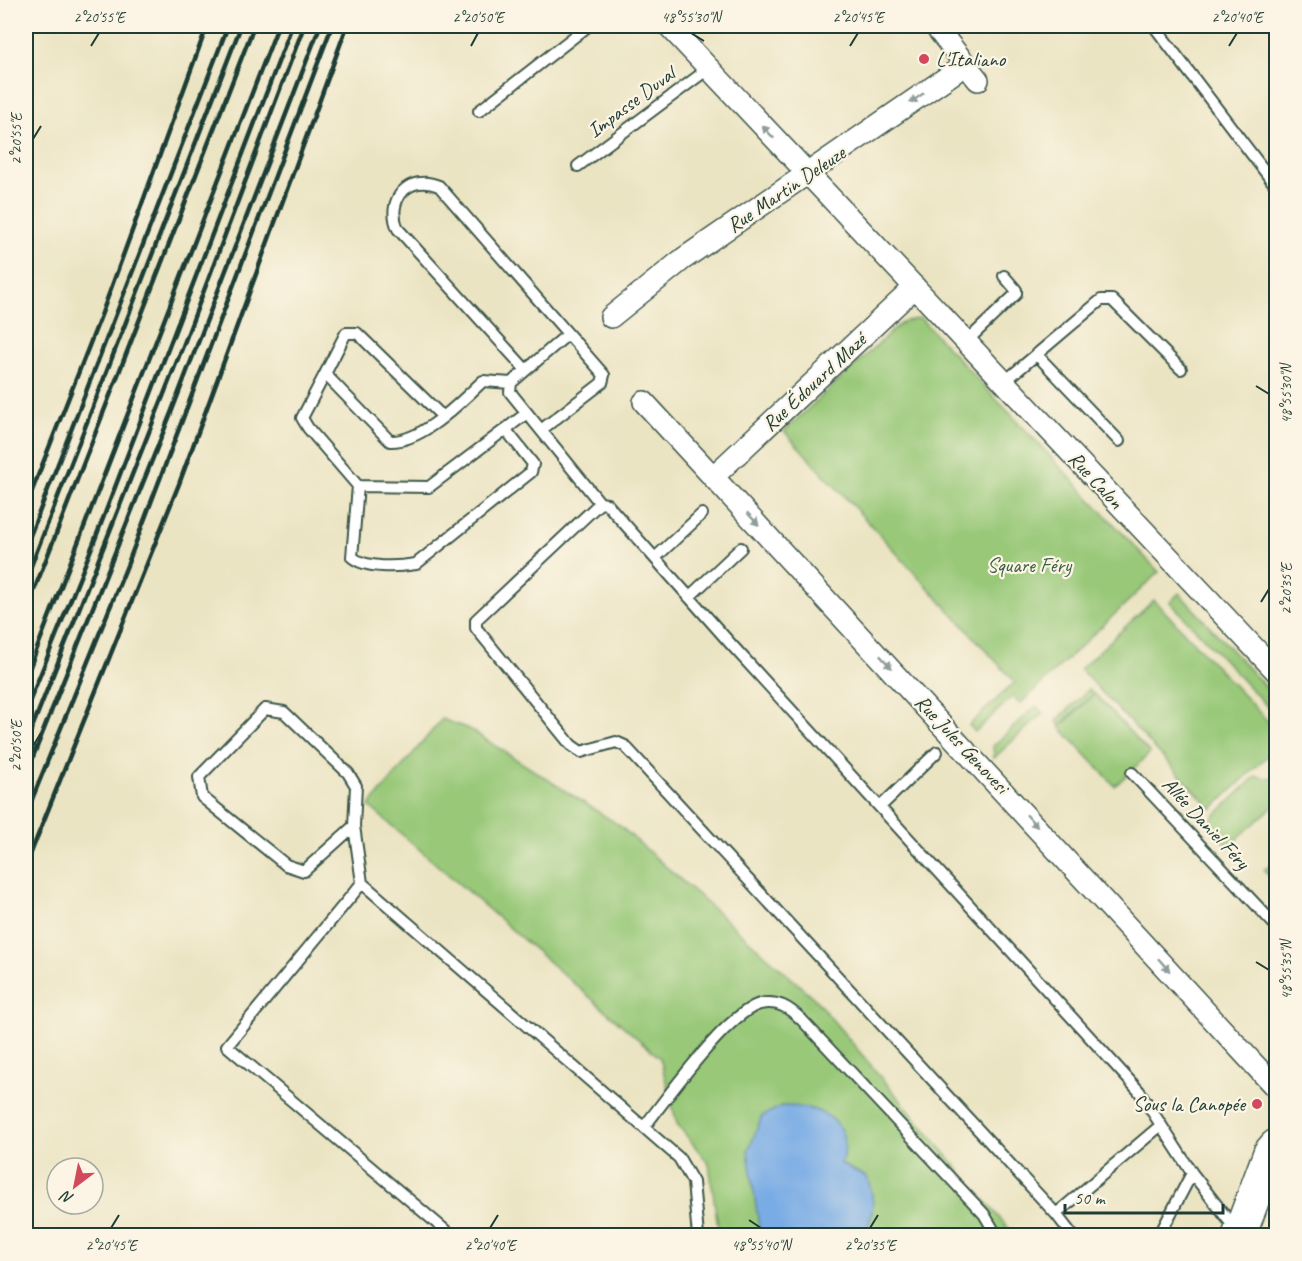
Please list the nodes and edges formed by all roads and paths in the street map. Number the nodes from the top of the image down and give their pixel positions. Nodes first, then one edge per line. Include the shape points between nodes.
1 (149, 26) edge
2 (155, 26) edge
3 (588, 26) edge
4 (669, 26) edge
5 (935, 26) edge
6 (1154, 26) edge
7 (708, 69) junction
8 (479, 111) dead end
9 (578, 166) dead end
10 (808, 175) junction
11 (1276, 186) edge
12 (1005, 276) dead end
13 (915, 287) junction
14 (611, 317) dead end
15 (568, 334) junction
16 (966, 342) junction
17 (1037, 355) junction
18 (1181, 369) dead end
19 (526, 370) junction
20 (325, 374) junction
21 (1004, 382) junction
22 (511, 384) junction
23 (644, 402) dead end
24 (527, 413) junction
25 (443, 417) junction
26 (506, 430) junction
27 (541, 430) junction
28 (1119, 441) dead end
29 (714, 476) junction
30 (358, 486) junction
31 (600, 503) junction
32 (702, 514) dead end
33 (741, 548) dead end
34 (655, 558) junction
35 (689, 597) junction
36 (1276, 671) edge
37 (937, 752) dead end
38 (1132, 773) dead end
39 (880, 807) junction
40 (354, 826) junction
41 (362, 883) junction
42 (1276, 926) edge
43 (1276, 1088) edge
44 (1160, 1126) junction
45 (644, 1127) junction
46 (1276, 1146) edge
47 (1276, 1161) edge
48 (1192, 1173) junction
49 (1276, 1194) edge
50 (1056, 1214) junction
51 (1245, 1235) edge
52 (452, 1236) edge
53 (698, 1236) edge
54 (997, 1236) edge
55 (1072, 1236) edge
56 (1160, 1236) edge

1 - 2 lane
3 - 8 lane
4 - 7 street, Rue Calon
5 -> 10 street, Rue Martin Deleuze via 971,73
6 - 11 lane
7 - 9 lane, Impasse Duval
10 -> 7 street, Rue Calon
10 - 13 street, Rue Calon
10 - 14 street, Rue Martin Deleuze via 683,259
12 - 16 lane via 1016,294
13 - 16 street, Rue Calon
13 - 29 street, Rue Édouard Mazé
15 - 19 lane
15 - 19 lane via 439,186 429,182 406,188 397,196 392,217 398,229
15 - 27 lane via 604,375 602,383
16 - 21 street, Rue Calon
17 - 18 lane via 1101,300 1112,300
17 - 21 lane
17 - 28 lane
19 - 22 lane
20 - 25 lane via 390,441 404,441
20 - 25 lane via 346,333 357,333
20 - 30 lane via 302,418
21 - 36 street, Rue Calon
22 - 24 lane via 510,392
22 - 25 lane via 483,381
23 - 29 street, Rue Jules Genovesi
24 - 26 lane
24 - 27 lane
26 - 30 lane via 429,487
26 - 30 lane via 533,465 531,472 416,564 359,563 352,557
27 - 31 lane
29 -> 43 street, Rue Jules Genovesi
31 - 34 lane via 607,504
31 - 50 lane via 476,620 476,628 571,745 581,752 615,742 625,746
32 - 34 lane
33 - 35 lane
34 - 35 lane
35 - 39 lane
37 - 39 lane
38 - 42 lane, Allée Daniel Féry
39 - 44 lane via 1139,1091
40 - 40 lane via 356,786 348,772 284,712 265,709 199,777 202,797 286,865 304,871
40 - 41 lane
41 - 45 lane
41 - 52 lane via 227,1046
44 - 48 lane
44 - 50 lane
45 - 53 lane via 691,1173
45 - 54 lane via 738,1016 759,1004 780,1004 791,1010 984,1214
46 - 51 main road via 1270,1153
47 - 51 main road
48 - 51 lane
48 - 56 lane
49 - 51 main road
50 - 55 lane

